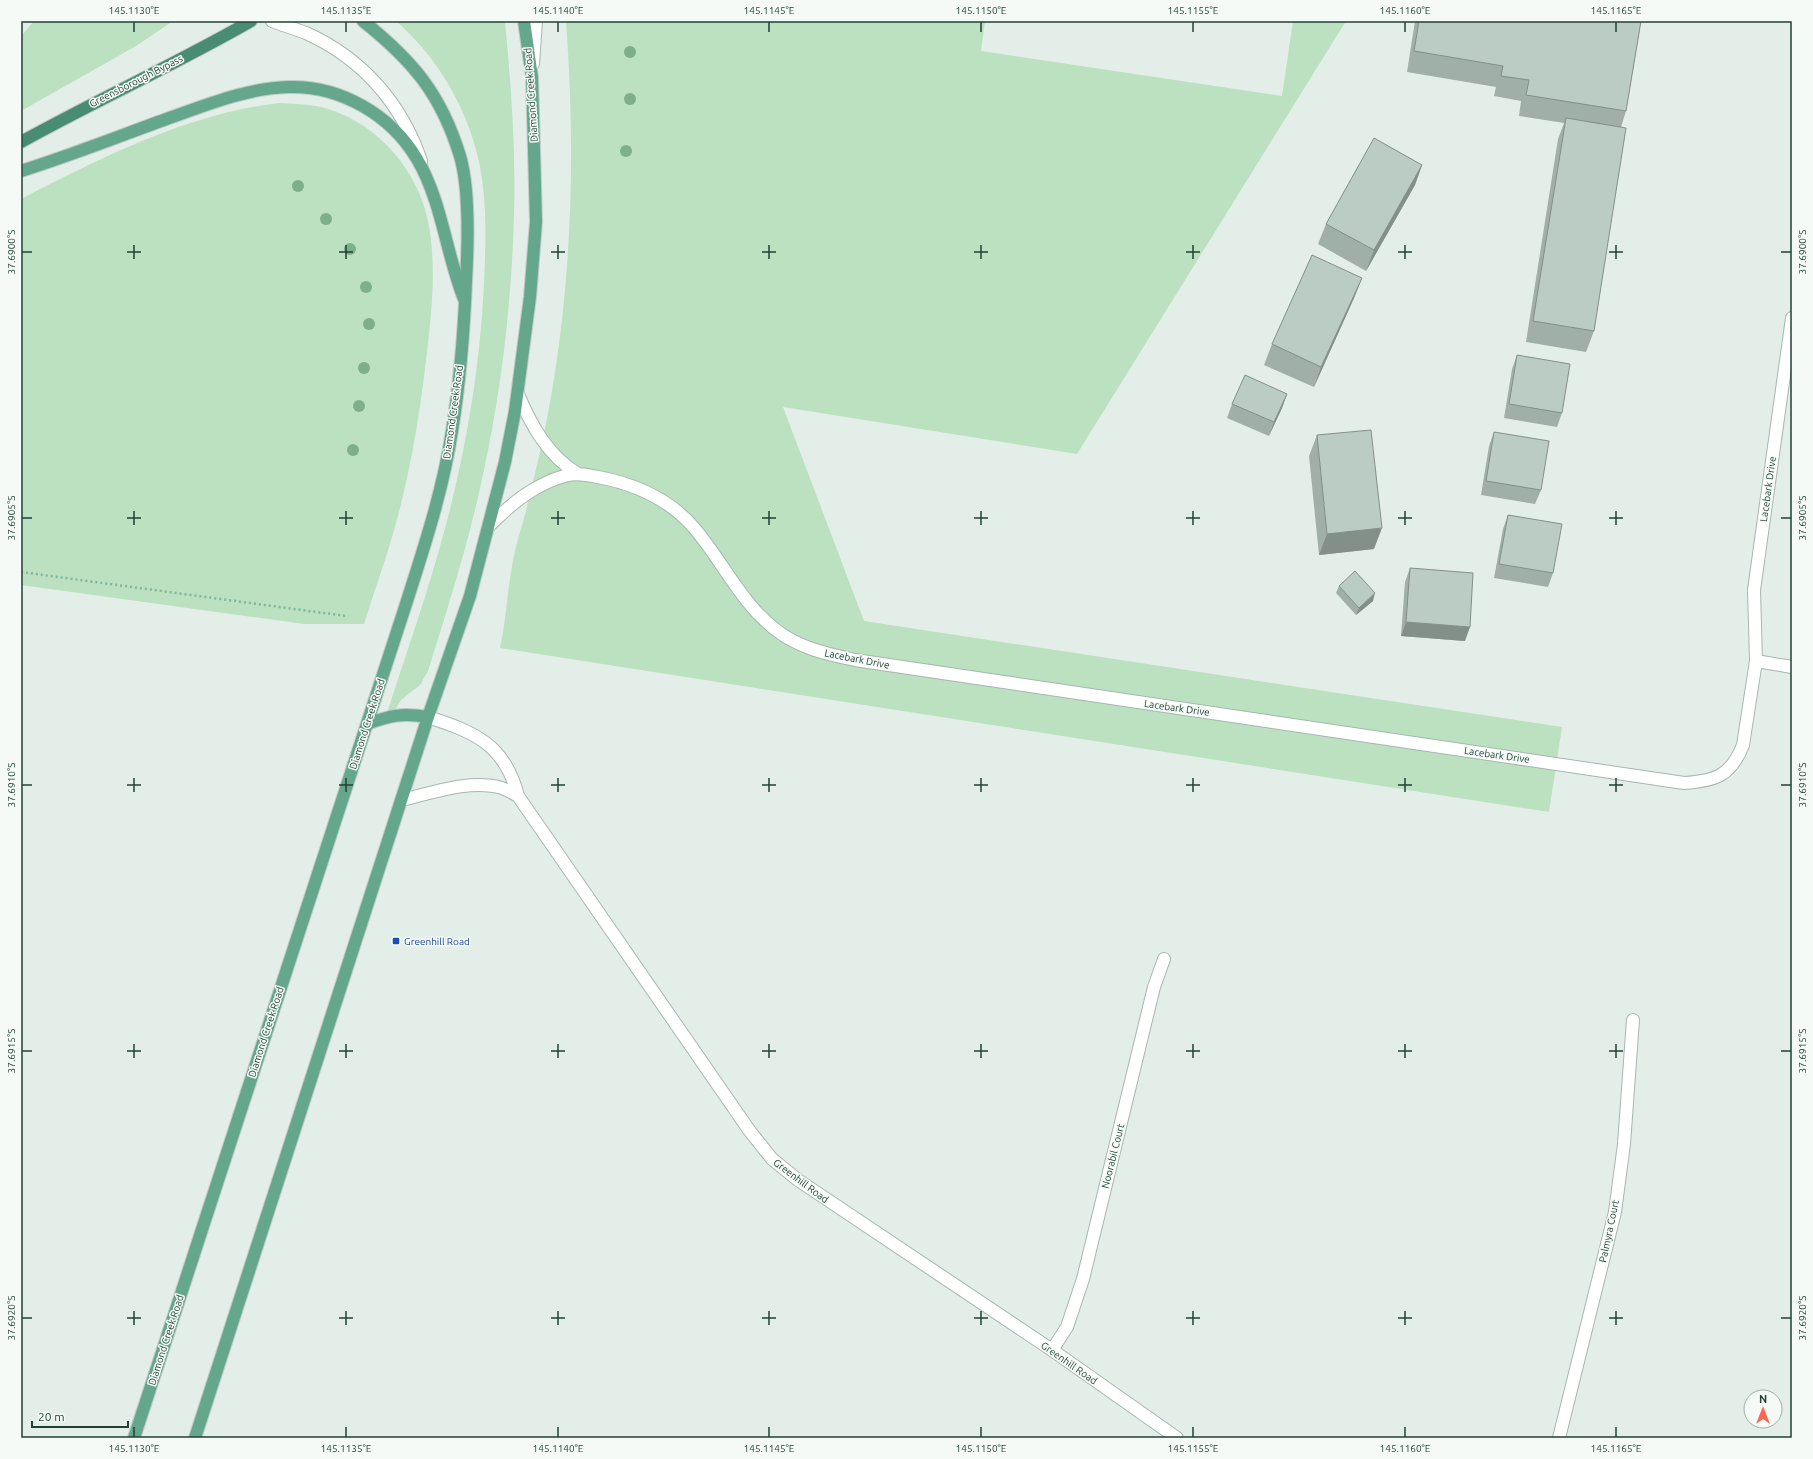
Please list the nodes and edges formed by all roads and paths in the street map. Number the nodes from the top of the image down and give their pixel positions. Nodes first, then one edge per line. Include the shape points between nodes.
1 (251, 21) edge
2 (272, 21) edge
3 (363, 21) edge
4 (524, 21) edge
5 (536, 21) edge
6 (532, 77) junction
7 (21, 142) edge
8 (21, 171) edge
9 (425, 174) junction
10 (465, 302) junction
11 (1792, 318) edge
12 (1789, 361) edge
13 (518, 394) junction
14 (578, 474) junction
15 (490, 525) junction
16 (21, 572) edge
17 (346, 616) dead end
18 (1756, 661) junction
19 (1792, 667) edge
20 (428, 717) junction
21 (367, 724) junction
22 (518, 796) junction
23 (402, 800) junction
24 (1164, 959) dead end
25 (1633, 1020) dead end
26 (1052, 1350) junction
27 (134, 1438) edge
28 (195, 1438) edge
29 (1177, 1438) edge
30 (1559, 1438) edge

1 - 7 highway, Greensborough Bypass via 212,44 106,96
2 - 9 street via 306,33 331,46 369,76 384,92 406,124
3 - 10 main road, Diamond Creek Road via 410,63 427,85 446,119 460,156 464,172 468,256
4 - 6 main road, Diamond Creek Road
5 - 6 street
6 - 13 main road, Diamond Creek Road via 536,222
8 - 9 main road via 212,103 250,93 290,87 330,93 369,110 402,137
9 - 10 main road
10 - 21 main road, Diamond Creek Road via 455,405 446,460 418,568
11 - 12 street, Lacebark Drive
12 - 18 street, Lacebark Drive via 1754,590
13 - 14 street, Lacebark Drive via 530,421 548,448
13 - 15 main road, Diamond Creek Road via 506,462
14 - 15 street, Lacebark Drive via 554,479 535,488 505,510
14 - 18 street, Lacebark Drive via 636,487 658,497 695,529 740,592 776,630 800,645 825,654 855,660 1684,783 1703,782 1719,777 1738,757 1743,745
15 - 20 main road, Diamond Creek Road via 470,596
16 - 17 path
18 - 19 street
20 - 21 main road, Greenhill Road via 407,714 385,717
20 - 22 street, Greenhill Road via 462,728 489,744 506,764 515,782
20 - 23 main road, Diamond Creek Road
21 - 27 main road, Diamond Creek Road
22 - 23 street via 502,788 473,786
22 - 26 street, Greenhill Road via 749,1130 772,1159 843,1212
23 - 28 main road, Diamond Creek Road
24 - 26 street, Noorabil Court via 1154,987 1083,1279 1067,1327
25 - 30 street, Palmyra Court via 1624,1144 1615,1212
26 - 29 street, Greenhill Road

